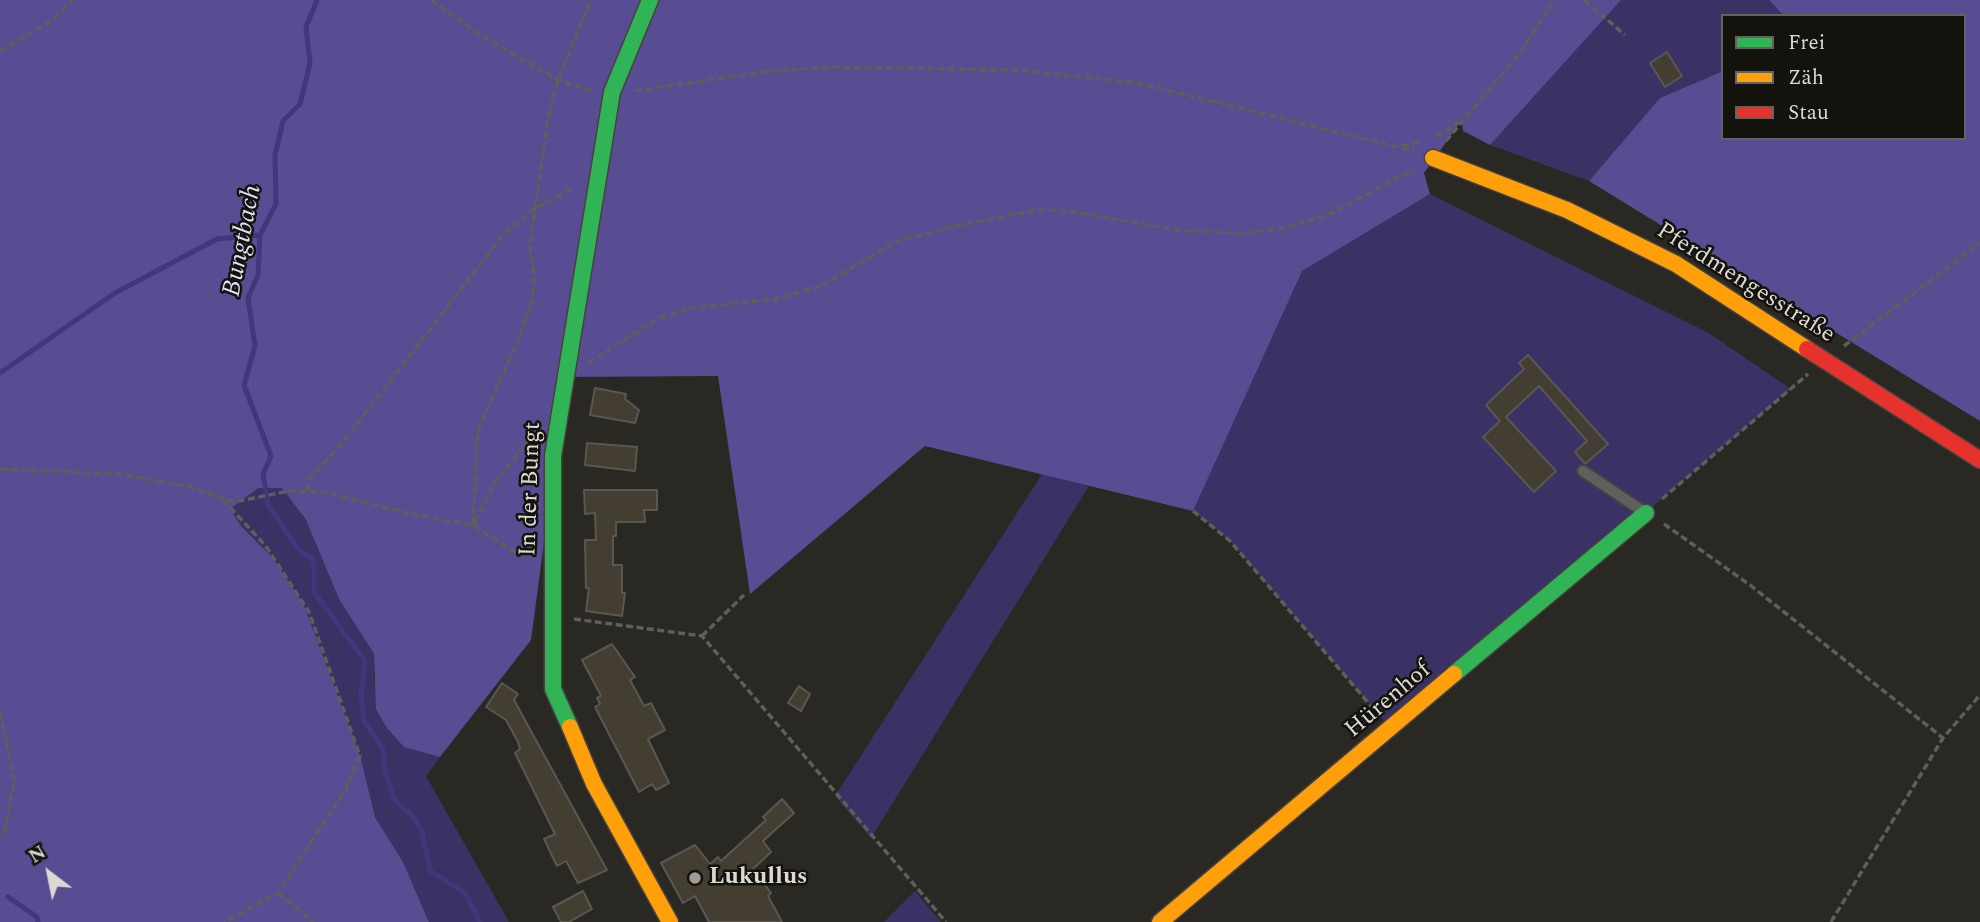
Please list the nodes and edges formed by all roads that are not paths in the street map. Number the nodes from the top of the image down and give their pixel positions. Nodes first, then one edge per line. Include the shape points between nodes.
1 (650, 0) edge
2 (1433, 158) road end
3 (1980, 460) edge
4 (1583, 471) dead end
5 (1646, 513) joint
6 (670, 922) edge
7 (1160, 922) edge

1 - 6 street, In der Bungt via 612,92 565,377 553,456 551,616 553,689 594,784
2 - 3 street, Pferdmengesstraße via 1567,210 1676,264
4 - 5 lane
5 - 7 street, Hürenhof

